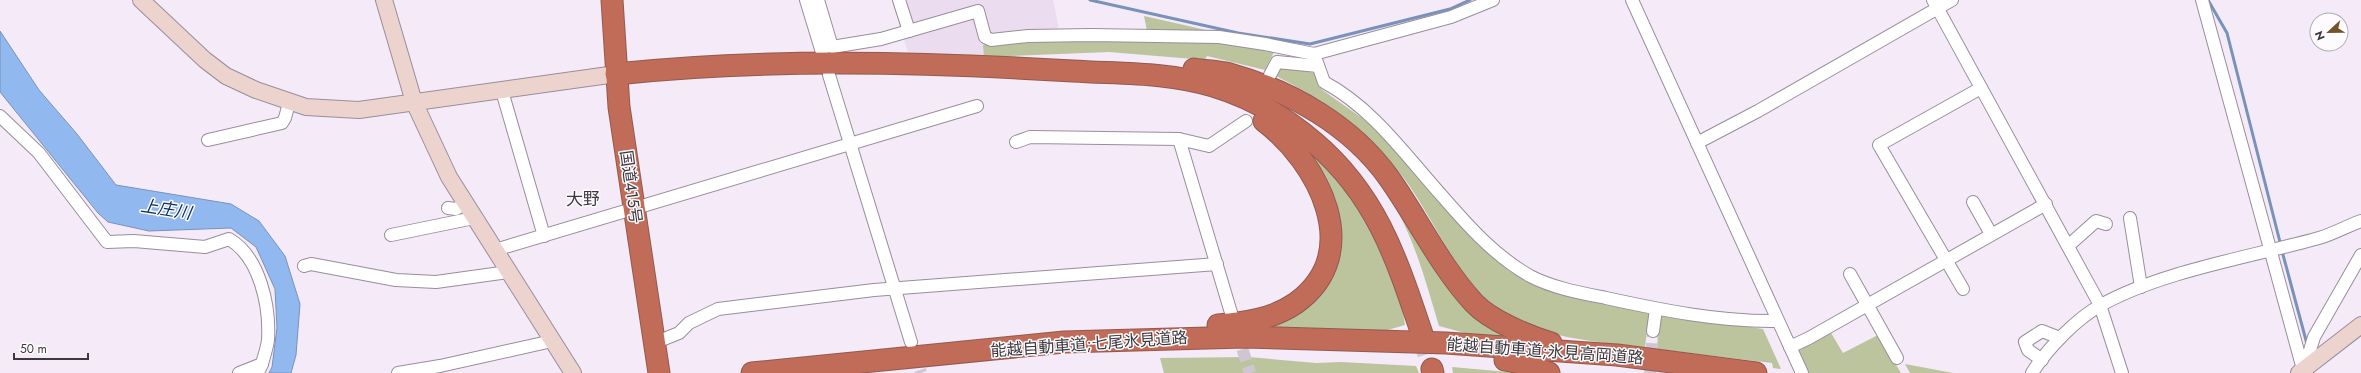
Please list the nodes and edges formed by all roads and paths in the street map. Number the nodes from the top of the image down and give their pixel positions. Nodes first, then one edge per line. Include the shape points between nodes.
1 (141, 0) edge
2 (384, 0) edge
3 (612, 0) edge
4 (806, 0) edge
5 (818, 0) edge
6 (899, 0) edge
7 (1493, 0) edge
8 (1632, 0) edge
9 (1952, 0) edge
10 (2202, 0) edge
11 (1936, 4) edge
12 (909, 31) junction
13 (1314, 54) junction
14 (824, 59) dead end
15 (1318, 66) junction
16 (1179, 72) junction
17 (616, 74) junction
18 (829, 75) dead end
19 (1270, 75) dead end
20 (1981, 88) junction
21 (502, 91) junction
22 (414, 102) junction
23 (289, 103) junction
24 (977, 106) dead end
25 (0, 116) edge
26 (1246, 121) dead end
27 (1179, 139) junction
28 (208, 140) dead end
29 (1016, 142) dead end
30 (851, 143) junction
31 (1697, 143) junction
32 (1973, 202) dead end
33 (465, 203) junction
34 (2046, 204) junction
35 (448, 208) dead end
36 (634, 210) junction
37 (474, 218) junction
38 (2130, 218) dead end
39 (2361, 221) edge
40 (2106, 224) dead end
41 (1992, 234) junction
42 (391, 235) dead end
43 (544, 236) junction
44 (2068, 246) junction
45 (494, 250) junction
46 (2271, 250) junction
47 (2361, 255) edge
48 (1946, 259) junction
49 (1217, 264) junction
50 (304, 266) dead end
51 (508, 272) junction
52 (1850, 274) dead end
53 (2141, 287) junction
54 (1963, 288) dead end
55 (895, 290) junction
56 (1868, 305) junction
57 (2100, 305) junction
58 (1656, 309) junction
59 (1232, 316) dead end
60 (1777, 321) junction
61 (2361, 325) edge
62 (1653, 331) tunnel mouth
63 (2060, 338) junction
64 (552, 341) junction
65 (911, 342) tunnel mouth
66 (1064, 342) junction
67 (654, 343) junction
68 (1790, 347) junction
69 (1617, 355) junction
70 (1434, 357) edge
71 (1897, 358) dead end
72 (1505, 360) junction
73 (2042, 360) junction
74 (260, 368) edge
75 (439, 370) edge
76 (2302, 372) edge
77 (239, 373) edge
78 (398, 373) edge
79 (573, 373) edge
80 (659, 373) edge
81 (752, 373) edge
82 (838, 373) edge
83 (1549, 373) edge
84 (1662, 373) edge
85 (1756, 373) edge
86 (1802, 373) edge
87 (2032, 373) edge
88 (2122, 373) edge

1 - 23 street via 205,60 226,76
2 - 22 street
3 - 17 highway, 国道415号
4 - 14 street
5 - 12 street via 832,47 881,39
6 - 12 street
7 - 13 street via 1451,17
8 - 31 street
9 - 11 street
10 - 46 street
11 - 20 street
11 - 31 street via 1758,111
12 - 13 street via 978,11 985,37 991,40 1028,36 1091,35 1219,38
13 - 15 street
15 - 19 street via 1277,62
15 - 58 street via 1324,82 1342,92 1382,126 1489,247 1531,276 1573,291
16 - 17 highway via 1076,72 1006,66 808,63 716,65
16 - 66 highway via 1254,113 1283,135 1310,171 1325,200 1331,224 1329,260 1308,292 1289,306 1260,319 1244,323
16 - 69 highway via 1229,74 1269,87 1317,112 1365,150 1388,177 1441,258 1475,304 1526,335 1557,345
16 - 70 highway via 1247,98 1281,117 1314,142 1353,181 1375,214 1395,256
17 - 21 street
17 - 36 highway, 国道415号
18 - 30 street
20 - 34 street
20 - 48 street via 1879,145
21 - 22 street
21 - 43 street
22 - 23 street via 360,110 306,107
22 - 33 street via 449,177
23 - 28 street via 282,122
24 - 30 street
25 - 74 street via 39,153 107,242 134,241 205,247 229,239 240,245 261,283 268,315 268,341
26 - 27 street via 1210,146
27 - 29 street via 1030,137
27 - 49 street
30 - 36 street
30 - 55 street
31 - 60 street
32 - 41 street
33 - 35 street via 456,209
33 - 37 street
34 - 41 street
34 - 44 street
36 - 43 street
36 - 67 highway, 国道415号
37 - 42 street
37 - 45 street
38 - 53 street
39 - 46 street via 2320,238
40 - 44 street via 2096,221
41 - 48 street
43 - 45 street
44 - 57 street
45 - 51 street
46 - 53 street
46 - 76 street
47 - 76 street via 2314,336
48 - 54 street
48 - 56 street
49 - 55 street
49 - 59 street
50 - 51 street via 311,264 396,280 436,282
51 - 64 street
52 - 56 street
53 - 57 street
55 - 65 street
55 - 67 street via 874,290 718,309 689,323 679,333
56 - 68 street
56 - 71 street
57 - 63 street
57 - 88 street
58 - 60 street via 1754,322
58 - 62 street
60 - 68 street
61 - 76 street
63 - 73 street
63 - 73 street via 2042,331 2025,342 2028,350
64 - 75 street
64 - 79 street
66 - 70 highway, 能越自動車道;七尾氷見道路 via 1230,337
66 - 81 highway, 能越自動車道;七尾氷見道路
67 - 80 highway, 国道415号
68 - 86 street
69 - 70 highway, 能越自動車道;氷見高岡道路
69 - 85 highway, 能越自動車道;氷見高岡道路
70 - 72 highway, 能越自動車道;氷見高岡道路
70 - 82 highway, 能越自動車道;七尾氷見道路 via 1264,349 1112,350
72 - 83 highway via 1526,364
72 - 84 highway, 能越自動車道;氷見高岡道路 via 1565,362
73 - 87 street
74 - 77 street
75 - 78 street

